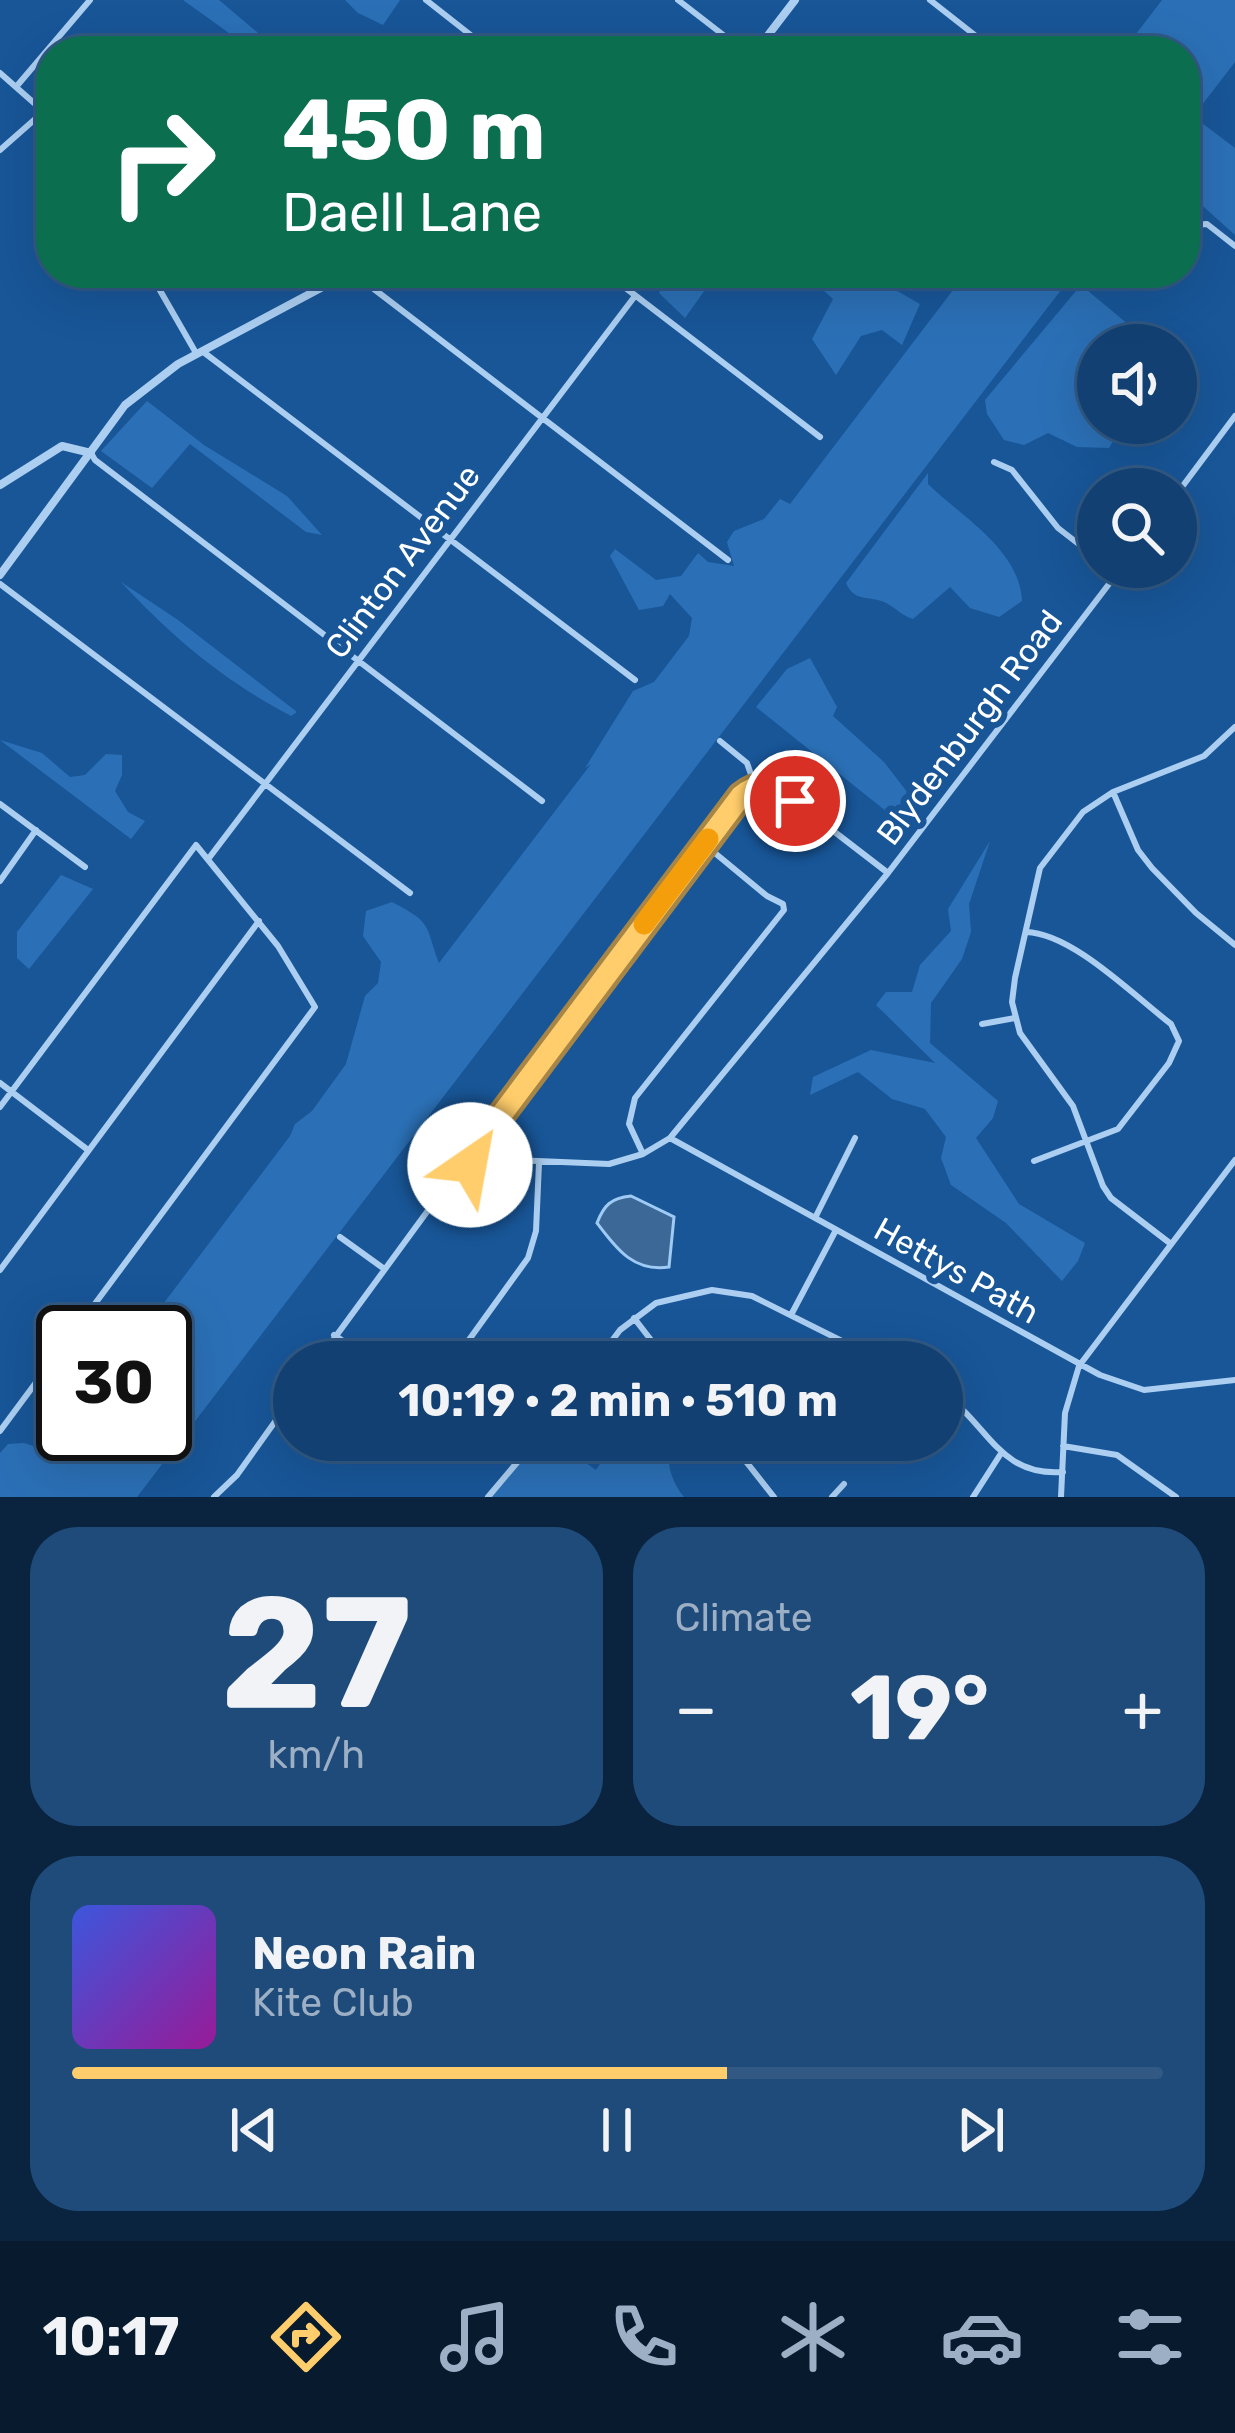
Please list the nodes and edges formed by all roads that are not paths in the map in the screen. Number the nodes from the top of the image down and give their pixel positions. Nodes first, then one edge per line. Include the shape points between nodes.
1 (426, 0) edge
2 (678, 0) edge
3 (795, 0) edge
4 (930, 0) edge
5 (86, 2) edge
6 (58, 36) edge
7 (472, 36) edge
8 (725, 36) edge
9 (767, 36) edge
10 (976, 36) edge
11 (36, 63) edge
12 (0, 74) edge
13 (16, 87) junction
14 (36, 107) edge
15 (36, 118) edge
16 (0, 150) edge
17 (1200, 224) edge
18 (1235, 246) edge
19 (159, 288) edge
20 (322, 288) edge
21 (371, 288) edge
22 (625, 288) edge
23 (635, 296) junction
24 (199, 352) junction
25 (541, 416) junction
26 (1235, 416) edge
27 (820, 436) dead end
28 (91, 453) junction
29 (994, 462) dead end
30 (1196, 468) edge
31 (0, 484) edge
32 (451, 538) junction
33 (1077, 543) edge
34 (728, 560) dead end
35 (0, 580) edge
36 (1102, 588) edge
37 (357, 660) junction
38 (635, 680) dead end
39 (1235, 727) edge
40 (720, 742) dead end
41 (264, 783) junction
42 (755, 786) junction
43 (1113, 792) junction
44 (542, 801) dead end
45 (0, 803) edge
46 (36, 830) junction
47 (704, 844) junction
48 (209, 858) junction
49 (85, 867) dead end
50 (888, 873) junction
51 (0, 881) edge
52 (410, 893) dead end
53 (259, 921) junction
54 (1026, 932) junction
55 (1235, 945) edge
56 (1015, 1018) junction
57 (982, 1024) dead end
58 (0, 1083) edge
59 (11, 1092) junction
60 (0, 1107) edge
61 (670, 1138) junction
62 (855, 1138) dead end
63 (1087, 1143) junction
64 (89, 1150) junction
65 (643, 1154) junction
66 (494, 1159) junction
67 (1235, 1160) edge
68 (1034, 1161) dead end
69 (539, 1162) junction
70 (814, 1219) junction
71 (836, 1230) junction
72 (340, 1237) dead end
73 (1171, 1244) junction
74 (383, 1268) junction
75 (0, 1270) edge
76 (94, 1305) edge
77 (791, 1315) junction
78 (634, 1318) junction
79 (334, 1335) junction
80 (330, 1341) edge
81 (343, 1341) edge
82 (468, 1341) edge
83 (614, 1341) edge
84 (652, 1341) edge
85 (842, 1341) edge
86 (1079, 1366) junction
87 (1235, 1380) edge
88 (36, 1382) edge
89 (963, 1410) edge
90 (273, 1425) edge
91 (0, 1431) edge
92 (1063, 1446) junction
93 (1000, 1455) junction
94 (517, 1461) edge
95 (746, 1461) edge
96 (1063, 1472) junction
97 (844, 1484) dead end
98 (214, 1497) edge
99 (488, 1497) edge
100 (774, 1497) edge
101 (832, 1497) edge
102 (973, 1497) edge
103 (1061, 1497) edge
104 (1176, 1497) edge

1 - 7 street
2 - 8 street
3 - 9 street
4 - 10 street
5 - 6 street
11 - 13 street
12 - 13 street
13 - 14 street
15 - 16 street
17 - 18 street
19 - 24 street
20 - 24 street
21 - 25 street
22 - 23 street
23 - 25 street, Clinton Avenue
23 - 27 street
24 - 28 street via 125,405
24 - 32 street
25 - 32 street, Clinton Avenue
25 - 34 street
26 - 30 street
28 - 31 street via 62,446
28 - 35 street
28 - 37 street
29 - 33 street via 1012,470
32 - 37 street, Clinton Avenue
32 - 38 street
35 - 41 street
36 - 50 street, Blydenburgh Road
37 - 41 street, Clinton Avenue
37 - 44 street
39 - 43 street via 1204,756
40 - 42 street via 747,764
41 - 48 street, Clinton Avenue
41 - 52 street
42 - 47 street
42 - 50 street via 778,789
43 - 54 street via 1082,812 1040,868
43 - 55 street via 1152,868
45 - 46 street
46 - 49 street
46 - 51 street
47 - 65 street via 784,910 635,1098 628,1124
47 - 66 street via 502,1114
48 - 53 street
48 - 59 street via 196,845
50 - 61 street, Blydenburgh Road
53 - 64 street
53 - 76 street via 315,1007
54 - 56 street
54 - 63 street via 1076,952 1177,1031 1176,1051 1128,1118
56 - 57 street
56 - 63 street via 1073,1106
58 - 59 street
59 - 60 street
59 - 64 street
61 - 65 street, Blydenburgh Road
61 - 70 street, Hettys Path
62 - 70 street
63 - 68 street
63 - 73 street via 1112,1198
64 - 75 street
65 - 69 street via 609,1164
66 - 69 street
66 - 74 street via 452,1181
67 - 73 street
69 - 82 street via 528,1258
70 - 71 street, Hettys Path
71 - 77 street
71 - 86 street, Hettys Path
72 - 74 street
73 - 86 street
74 - 79 street
77 - 78 street via 752,1296 712,1290 669,1298
77 - 85 street
78 - 83 street
78 - 84 street
79 - 80 street
79 - 81 street
86 - 87 street, Hettys Path via 1144,1390
86 - 92 street
88 - 91 street
89 - 93 street
90 - 98 street
92 - 96 street
92 - 104 street via 1117,1455
93 - 96 street
93 - 102 street
94 - 99 street
95 - 100 street
96 - 103 street
97 - 101 street

